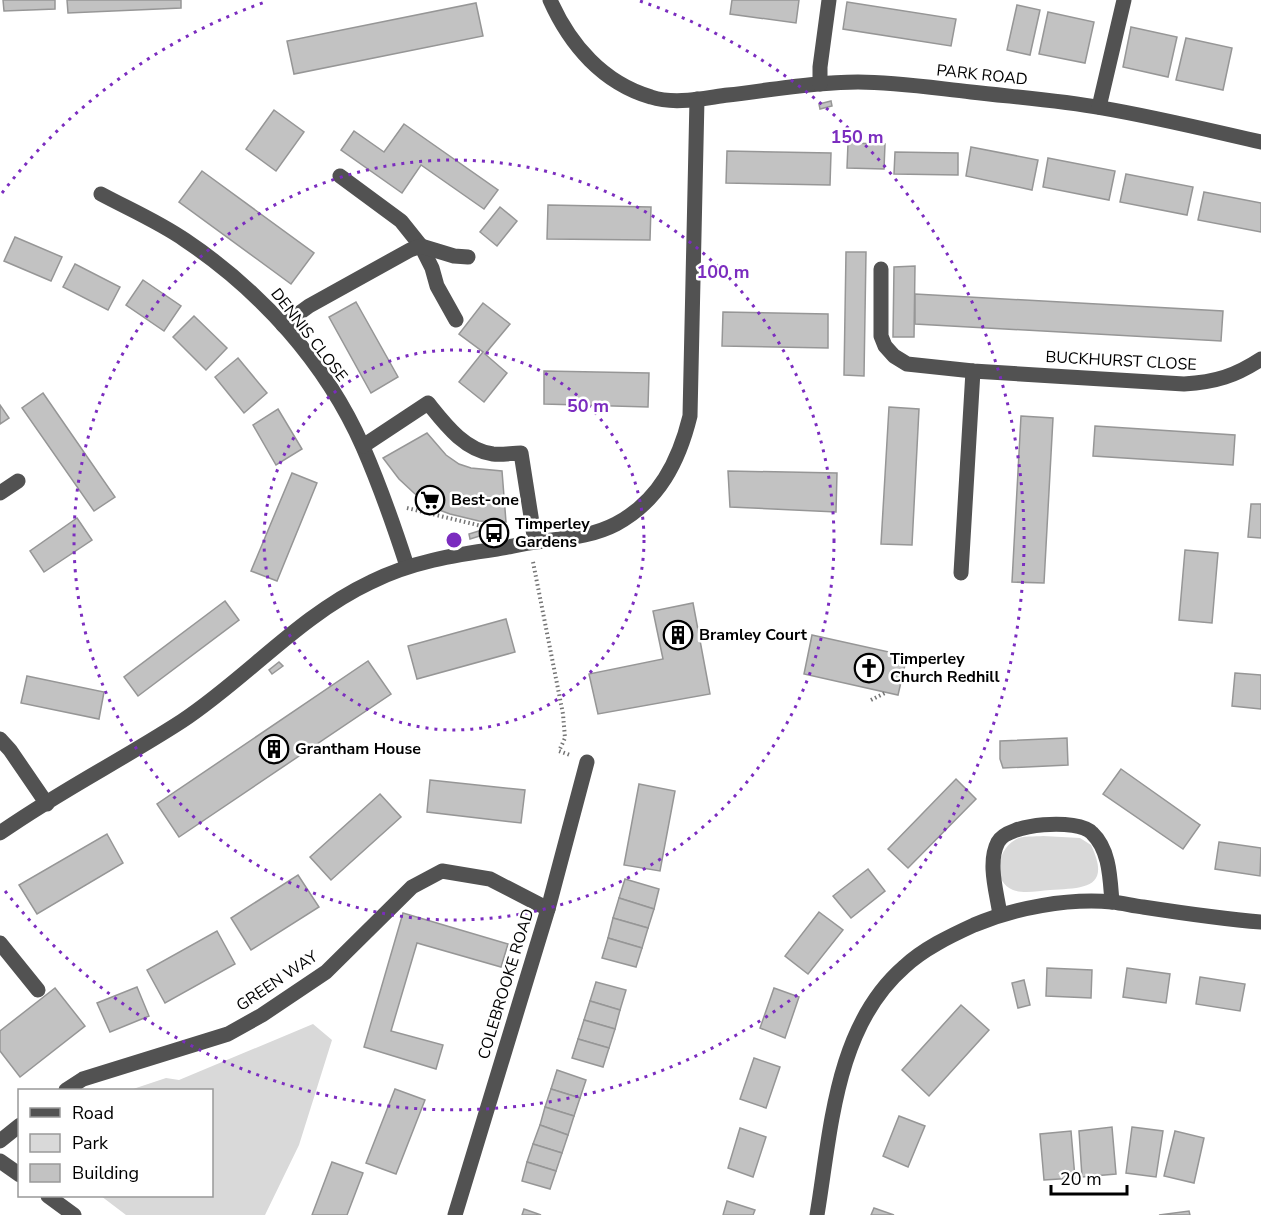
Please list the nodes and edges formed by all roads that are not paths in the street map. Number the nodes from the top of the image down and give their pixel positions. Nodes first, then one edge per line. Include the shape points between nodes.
1 (550, 0) edge
2 (829, 0) edge
3 (1124, 0) edge
4 (820, 84) junction
5 (697, 99) junction
6 (1099, 107) junction
7 (1261, 142) edge
8 (340, 176) dead end
9 (101, 194) dead end
10 (421, 246) junction
11 (468, 257) dead end
12 (881, 269) dead end
13 (456, 320) dead end
14 (283, 325) junction
15 (1261, 359) edge
16 (973, 370) junction
17 (363, 446) junction
18 (18, 481) dead end
19 (0, 493) edge
20 (528, 544) junction
21 (407, 567) junction
22 (961, 573) dead end
23 (0, 739) edge
24 (587, 762) road end
25 (47, 804) junction
26 (0, 832) edge
27 (1112, 902) junction
28 (548, 909) junction
29 (1000, 915) junction
30 (1261, 922) edge
31 (0, 943) edge
32 (38, 990) dead end
33 (68, 1089) edge
34 (18, 1127) edge
35 (0, 1141) edge
36 (0, 1161) edge
37 (18, 1174) edge
38 (49, 1197) edge
39 (74, 1215) edge
40 (455, 1215) edge
41 (817, 1215) edge

1 - 5 street, PARK ROAD via 572,41 609,75 652,98
2 - 4 street
3 - 6 street
4 - 5 street, PARK ROAD
4 - 6 street, PARK ROAD via 904,85
5 - 20 street via 690,416 684,441 656,493 624,519 595,533
6 - 7 street, PARK ROAD
8 - 10 street via 401,221
9 - 14 street, DENNIS CLOSE via 183,238 251,291
10 - 11 street
10 - 13 street
10 - 14 street via 309,306
12 - 16 street, BUCKHURST CLOSE via 881,336 894,357 907,364
14 - 17 street, DENNIS CLOSE via 318,370
15 - 16 street, BUCKHURST CLOSE via 1233,376 1184,384
16 - 22 street
17 - 20 street via 428,403 460,439 476,449 492,454 521,453
17 - 21 street, DENNIS CLOSE
18 - 19 street
20 - 21 street via 454,555
21 - 25 street via 336,602 183,721
23 - 25 street
24 - 28 street, COLEBROOKE ROAD
25 - 26 street
27 - 29 street via 1047,906
27 - 29 street via 1105,853 1092,832 1074,824 1030,827 1015,829 999,840 994,878
27 - 30 street
28 - 33 street, GREEN WAY via 490,879 442,871 412,887 326,972 262,1015 228,1034 83,1079
28 - 40 street, COLEBROOKE ROAD
29 - 41 street via 953,935 904,966 866,1014 839,1085
31 - 32 street
34 - 35 street
36 - 37 street
38 - 39 street

